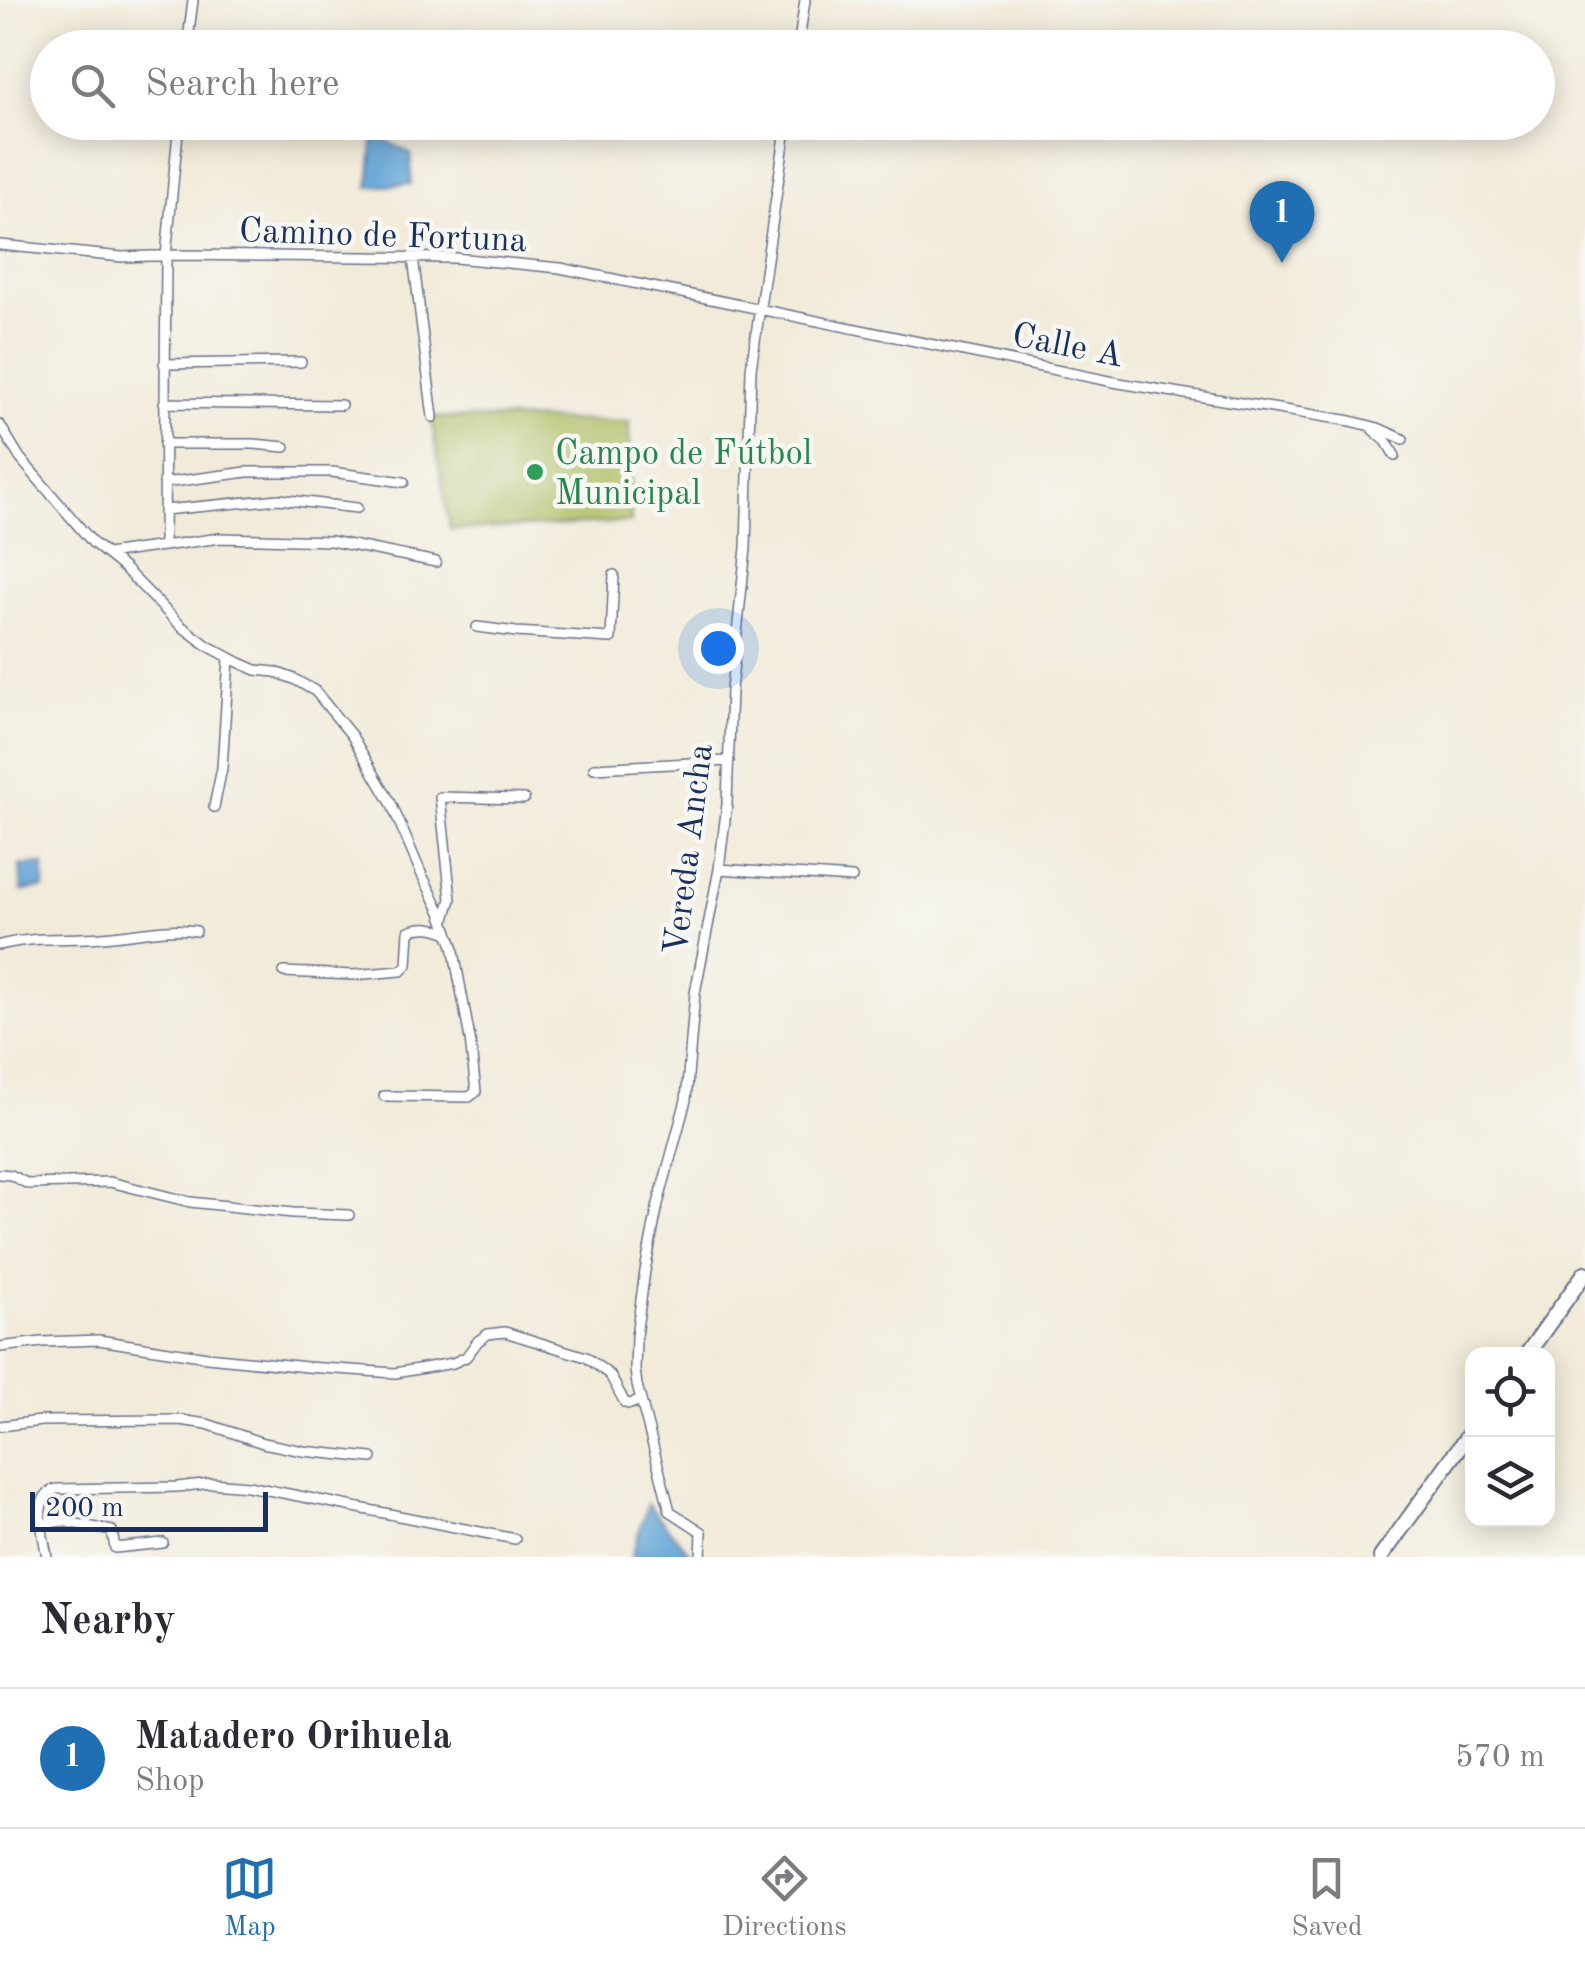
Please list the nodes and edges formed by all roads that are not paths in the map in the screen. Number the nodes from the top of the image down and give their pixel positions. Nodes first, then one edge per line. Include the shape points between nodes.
1 (193, 0) edge
2 (805, 0) edge
3 (190, 30) edge
4 (801, 30) edge
5 (177, 140) edge
6 (784, 140) edge
7 (0, 245) edge
8 (166, 256) junction
9 (413, 257) junction
10 (760, 310) junction
11 (301, 362) dead end
12 (164, 364) junction
13 (164, 403) junction
14 (341, 404) dead end
15 (433, 417) dead end
16 (0, 425) edge
17 (1367, 426) junction
18 (1403, 439) dead end
19 (164, 444) junction
20 (285, 447) dead end
21 (1394, 456) dead end
22 (404, 482) dead end
23 (164, 483) junction
24 (357, 508) dead end
25 (164, 510) junction
26 (164, 545) junction
27 (107, 554) junction
28 (436, 562) dead end
29 (614, 575) dead end
30 (477, 628) dead end
31 (229, 658) junction
32 (728, 761) junction
33 (594, 768) dead end
34 (524, 798) dead end
35 (214, 807) dead end
36 (718, 869) junction
37 (852, 878) dead end
38 (444, 922) junction
39 (196, 930) dead end
40 (448, 933) junction
41 (0, 946) edge
42 (284, 972) dead end
43 (384, 1096) dead end
44 (0, 1174) edge
45 (350, 1214) dead end
46 (1585, 1273) edge
47 (1532, 1347) edge
48 (0, 1348) edge
49 (641, 1400) junction
50 (0, 1426) edge
51 (1467, 1437) edge
52 (372, 1458) dead end
53 (42, 1524) junction
54 (515, 1539) dead end
55 (162, 1543) dead end
56 (46, 1557) edge
57 (700, 1557) edge
58 (1381, 1557) edge

1 - 3 street
2 - 4 street
5 - 8 street
6 - 10 street, Vereda Ancha
7 - 8 street, Camino de Fortuna
8 - 9 street, Camino de Fortuna
8 - 12 street
9 - 10 street, Camino de Fortuna via 560,268
9 - 15 street
10 - 17 street, Calle A
10 - 32 street, Vereda Ancha
11 - 12 street
12 - 13 street
13 - 14 street
13 - 19 street
16 - 27 street via 42,486
17 - 18 street, Calle A
17 - 21 street
19 - 20 street
19 - 23 street
22 - 23 street via 332,472 247,472
23 - 25 street
24 - 25 street via 278,500
25 - 26 street
26 - 27 street
26 - 28 street via 220,538 330,540
27 - 31 street via 180,625
29 - 30 street via 611,638
31 - 35 street
31 - 38 street via 315,692 352,736 391,802
32 - 33 street
32 - 36 street, Vereda Ancha
34 - 38 street via 440,797 451,899
36 - 37 street
36 - 49 street, Vereda Ancha via 695,992 686,1100 645,1271 635,1356
38 - 40 street
39 - 41 street
40 - 42 street via 409,931 401,972
40 - 43 street via 476,1092
44 - 45 street via 28,1184 110,1182 190,1202
46 - 47 highway
48 - 49 street via 99,1340 395,1373 461,1360 482,1338 505,1332 586,1358 610,1376 626,1403
49 - 57 street, Vereda Ancha via 670,1511 702,1532
50 - 52 street via 180,1420 303,1451
51 - 58 highway
53 - 54 street via 48,1491 212,1484
53 - 55 street via 112,1531 115,1548
53 - 56 street

